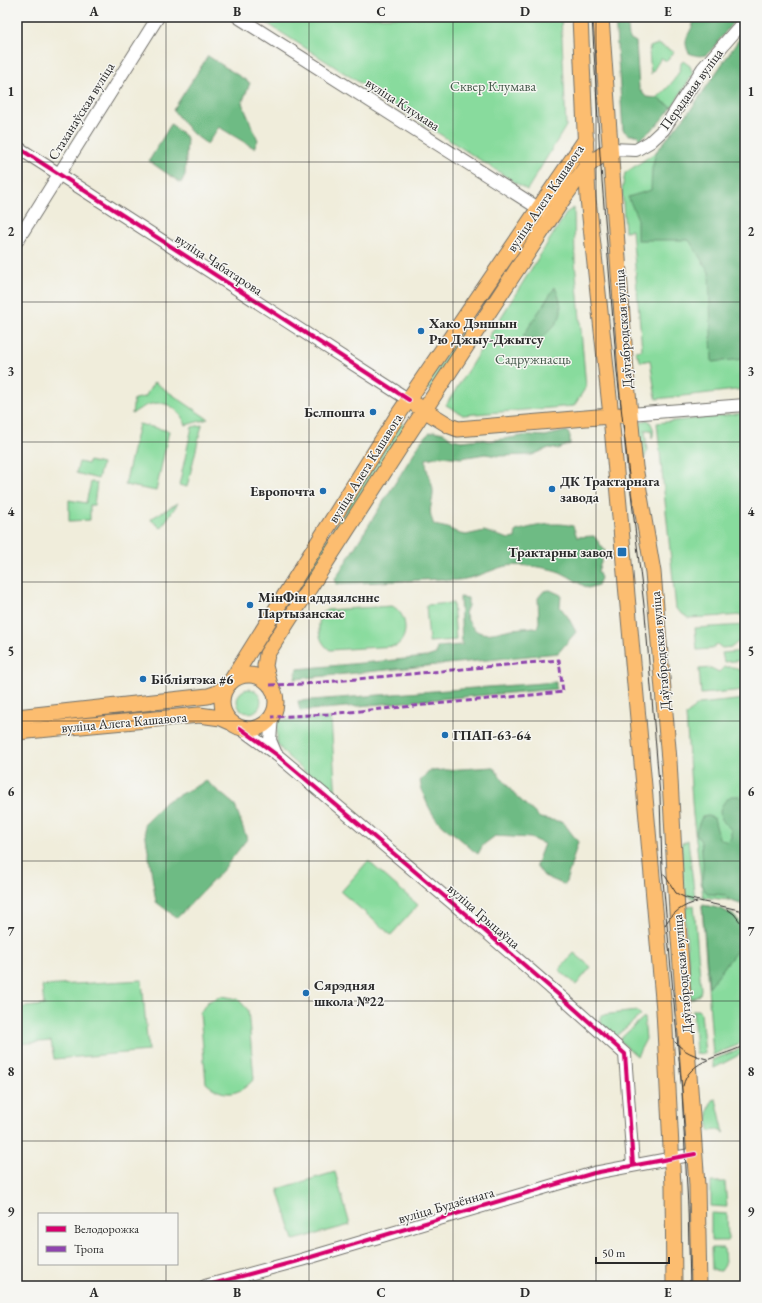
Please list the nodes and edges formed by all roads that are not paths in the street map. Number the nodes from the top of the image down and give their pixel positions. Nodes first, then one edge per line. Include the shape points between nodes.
1 (158, 17) edge
2 (238, 17) edge
3 (580, 17) edge
4 (601, 17) edge
5 (745, 20) edge
6 (586, 139) junction
7 (17, 146) edge
8 (610, 149) junction
9 (586, 166) junction
10 (59, 174) junction
11 (538, 209) junction
12 (552, 217) junction
13 (17, 241) edge
14 (473, 304) junction
15 (488, 314) junction
16 (409, 400) junction
17 (745, 405) edge
18 (424, 410) junction
19 (630, 414) junction
20 (611, 416) junction
21 (229, 684) junction
22 (270, 685) junction
23 (87, 710) junction
24 (17, 717) edge
25 (272, 717) junction
26 (88, 725) junction
27 (235, 725) junction
28 (17, 732) edge
29 (277, 755) junction
30 (695, 1154) junction
31 (671, 1159) junction
32 (633, 1165) junction
33 (205, 1286) edge
34 (674, 1286) edge
35 (699, 1286) edge

1 - 10 street, Стаханаўская вуліца
2 - 11 street, вуліца Клумава
3 - 6 main road, Даўгабродская вуліца
4 - 8 main road, Даўгабродская вуліца
5 - 8 street, Перадавая вуліца via 703,68 655,138 636,150
6 - 8 main road, Перадавая вуліца
6 - 9 main road, Даўгабродская вуліца
6 - 11 main road, вуліца Алега Кашавога
7 - 10 street, вуліца Чабатарова
8 - 9 main road, вуліца Алега Кашавога
8 - 19 main road, Даўгабродская вуліца
9 - 12 main road, вуліца Алега Кашавога
9 - 20 main road, Даўгабродская вуліца
10 - 13 street, Стаханаўская вуліца
10 - 16 street, вуліца Чабатарова
11 - 12 street, вуліца Клумава
11 - 14 main road, вуліца Алега Кашавога
12 - 15 main road, вуліца Алега Кашавога
14 - 15 main road
14 - 16 main road, вуліца Алега Кашавога
15 - 18 main road, вуліца Алега Кашавога
16 - 18 main road, вуліца Чабатарова
16 - 21 main road, вуліца Алега Кашавога
17 - 19 street
18 - 20 main road, вуліца Чабатарова via 458,429
18 - 22 main road, вуліца Алега Кашавога via 267,654 266,673
19 - 20 main road, вуліца Чабатарова
19 - 30 main road, Даўгабродская вуліца via 635,467 653,572 669,760
20 - 31 main road, Даўгабродская вуліца via 664,1010
21 - 22 main road via 238,677 252,675 263,678
21 - 23 main road, вуліца Алега Кашавога via 208,696
21 - 27 main road via 223,693 222,705
22 - 25 main road via 277,702
23 - 24 main road, вуліца Алега Кашавога
23 - 26 main road
25 - 27 main road via 266,724 249,730
25 - 29 street, вуліца Грыцаўца via 270,740
26 - 27 main road, вуліца Алега Кашавога via 199,715 221,718
26 - 28 main road, вуліца Алега Кашавога
27 - 29 street, вуліца Грыцаўца
29 - 32 street, вуліца Грыцаўца via 625,1054
30 - 31 street, вуліца Будзённага
30 - 35 main road, Даўгабродская вуліца
31 - 32 street, вуліца Будзённага
31 - 34 main road, Даўгабродская вуліца
32 - 33 street, вуліца Будзённага via 594,1173

